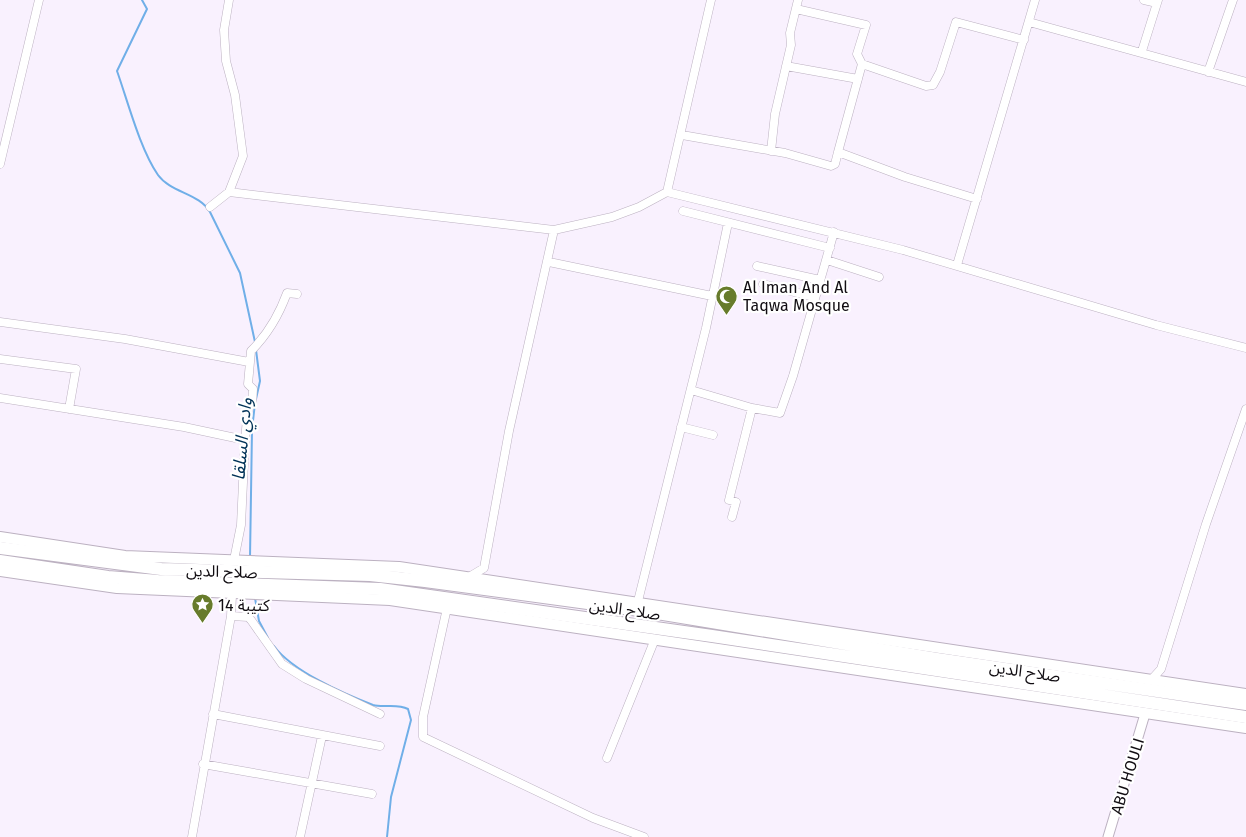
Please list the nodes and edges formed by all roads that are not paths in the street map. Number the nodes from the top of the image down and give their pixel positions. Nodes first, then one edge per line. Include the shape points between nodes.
1 (40, 0) edge
2 (229, 0) edge
3 (711, 0) edge
4 (798, 0) edge
5 (1035, 0) edge
6 (1144, 0) edge
7 (1233, 0) edge
8 (1157, 2) edge
9 (796, 9) junction
10 (1029, 22) junction
11 (1024, 40) junction
12 (1142, 51) junction
13 (862, 64) junction
14 (786, 66) junction
15 (1208, 72) junction
16 (858, 79) junction
17 (1246, 82) edge
18 (682, 134) junction
19 (771, 151) junction
20 (838, 152) junction
21 (0, 164) edge
22 (229, 192) junction
23 (667, 192) junction
24 (977, 199) junction
25 (210, 207) dead end
26 (682, 211) dead end
27 (728, 223) junction
28 (554, 230) junction
29 (834, 232) junction
30 (830, 248) junction
31 (827, 260) junction
32 (549, 262) junction
33 (957, 265) junction
34 (757, 266) dead end
35 (879, 277) dead end
36 (820, 280) junction
37 (762, 284) dead end
38 (297, 294) dead end
39 (712, 296) junction
40 (814, 297) junction
41 (0, 322) edge
42 (1246, 348) edge
43 (0, 359) edge
44 (248, 362) junction
45 (691, 390) junction
46 (0, 398) edge
47 (752, 408) junction
48 (69, 409) junction
49 (1246, 409) edge
50 (681, 427) junction
51 (713, 435) dead end
52 (245, 440) junction
53 (732, 517) dead end
54 (0, 536) edge
55 (0, 548) edge
56 (0, 561) edge
57 (264, 567) junction
58 (484, 568) junction
59 (0, 571) edge
60 (160, 575) junction
61 (469, 577) junction
62 (234, 581) junction
63 (498, 581) junction
64 (263, 591) junction
65 (638, 601) junction
66 (447, 608) junction
67 (231, 616) junction
68 (655, 639) junction
69 (851, 645) junction
70 (842, 656) junction
71 (1162, 664) junction
72 (966, 669) junction
73 (1152, 679) junction
74 (1171, 683) junction
75 (1246, 694) edge
76 (1246, 704) edge
77 (213, 714) junction
78 (380, 714) dead end
79 (1145, 714) junction
80 (1246, 717) edge
81 (1246, 728) edge
82 (322, 736) junction
83 (380, 746) dead end
84 (607, 758) dead end
85 (203, 764) junction
86 (312, 783) junction
87 (372, 794) dead end
88 (192, 837) edge
89 (300, 837) edge
90 (644, 837) edge
91 (1108, 837) edge

1 - 21 street
2 - 22 street via 224,30 226,61 235,95 243,156
3 - 18 street
4 - 9 street
5 - 10 street
6 - 8 street
7 - 15 street
8 - 12 street
9 - 13 street via 866,25 857,54
9 - 14 street
10 - 11 street
10 - 12 street
11 - 13 street via 956,22 933,85 926,86
11 - 24 street
12 - 15 street
13 - 16 street
14 - 16 street
14 - 19 street
15 - 17 street
16 - 20 street
18 - 19 street
18 - 23 street
19 - 20 street via 831,166 835,164
20 - 24 street
22 - 25 street
22 - 28 street
23 - 28 street via 612,217
23 - 29 street
24 - 33 street
26 - 27 street
27 - 30 street
27 - 39 street
28 - 32 street
29 - 30 street
29 - 33 street
30 - 31 street
31 - 35 street
31 - 36 street
32 - 39 street
32 - 58 street via 509,431
33 - 42 street via 1146,322
34 - 36 street
36 - 40 street
37 - 40 street
38 - 44 street via 287,293 279,314 251,352
39 - 45 street
40 - 47 street via 780,413
41 - 44 street via 125,339
43 - 48 street via 76,369
44 - 52 street via 248,384 254,389 248,408
45 - 47 street
45 - 50 street
46 - 48 street
47 - 53 street via 729,500 736,502
48 - 52 street
49 - 71 street
50 - 51 street
50 - 65 street
52 - 62 street
54 - 62 main road via 125,556
55 - 60 highway, صلاح الدين
56 - 60 highway, صلاح الدين via 108,577
57 - 61 main road via 399,566
57 - 62 highway, صلاح الدين
57 - 69 highway, صلاح الدين via 425,581 639,610
58 - 61 street
58 - 63 street
59 - 62 main road via 117,588
60 - 62 highway, صلاح الدين
61 - 63 main road
62 - 64 highway, صلاح الدين
62 - 67 street
63 - 65 main road
64 - 66 main road via 372,598
64 - 70 highway, صلاح الدين via 380,589
65 - 73 main road
66 - 68 main road
66 - 90 street via 422,717 423,738 593,818
67 - 77 street
67 - 78 street via 248,617 282,664
68 - 79 main road
68 - 84 street
69 - 70 highway via 850,651
69 - 72 highway, صلاح الدين
70 - 72 highway, صلاح الدين
71 - 73 street
71 - 74 street
72 - 76 highway, صلاح الدين
72 - 80 highway, صلاح الدين
73 - 74 main road
74 - 75 main road
77 - 82 street
77 - 85 street
79 - 81 main road
79 - 91 street, ABU HOULI
82 - 83 street
82 - 86 street
85 - 86 street
85 - 88 street
86 - 87 street
86 - 89 street

